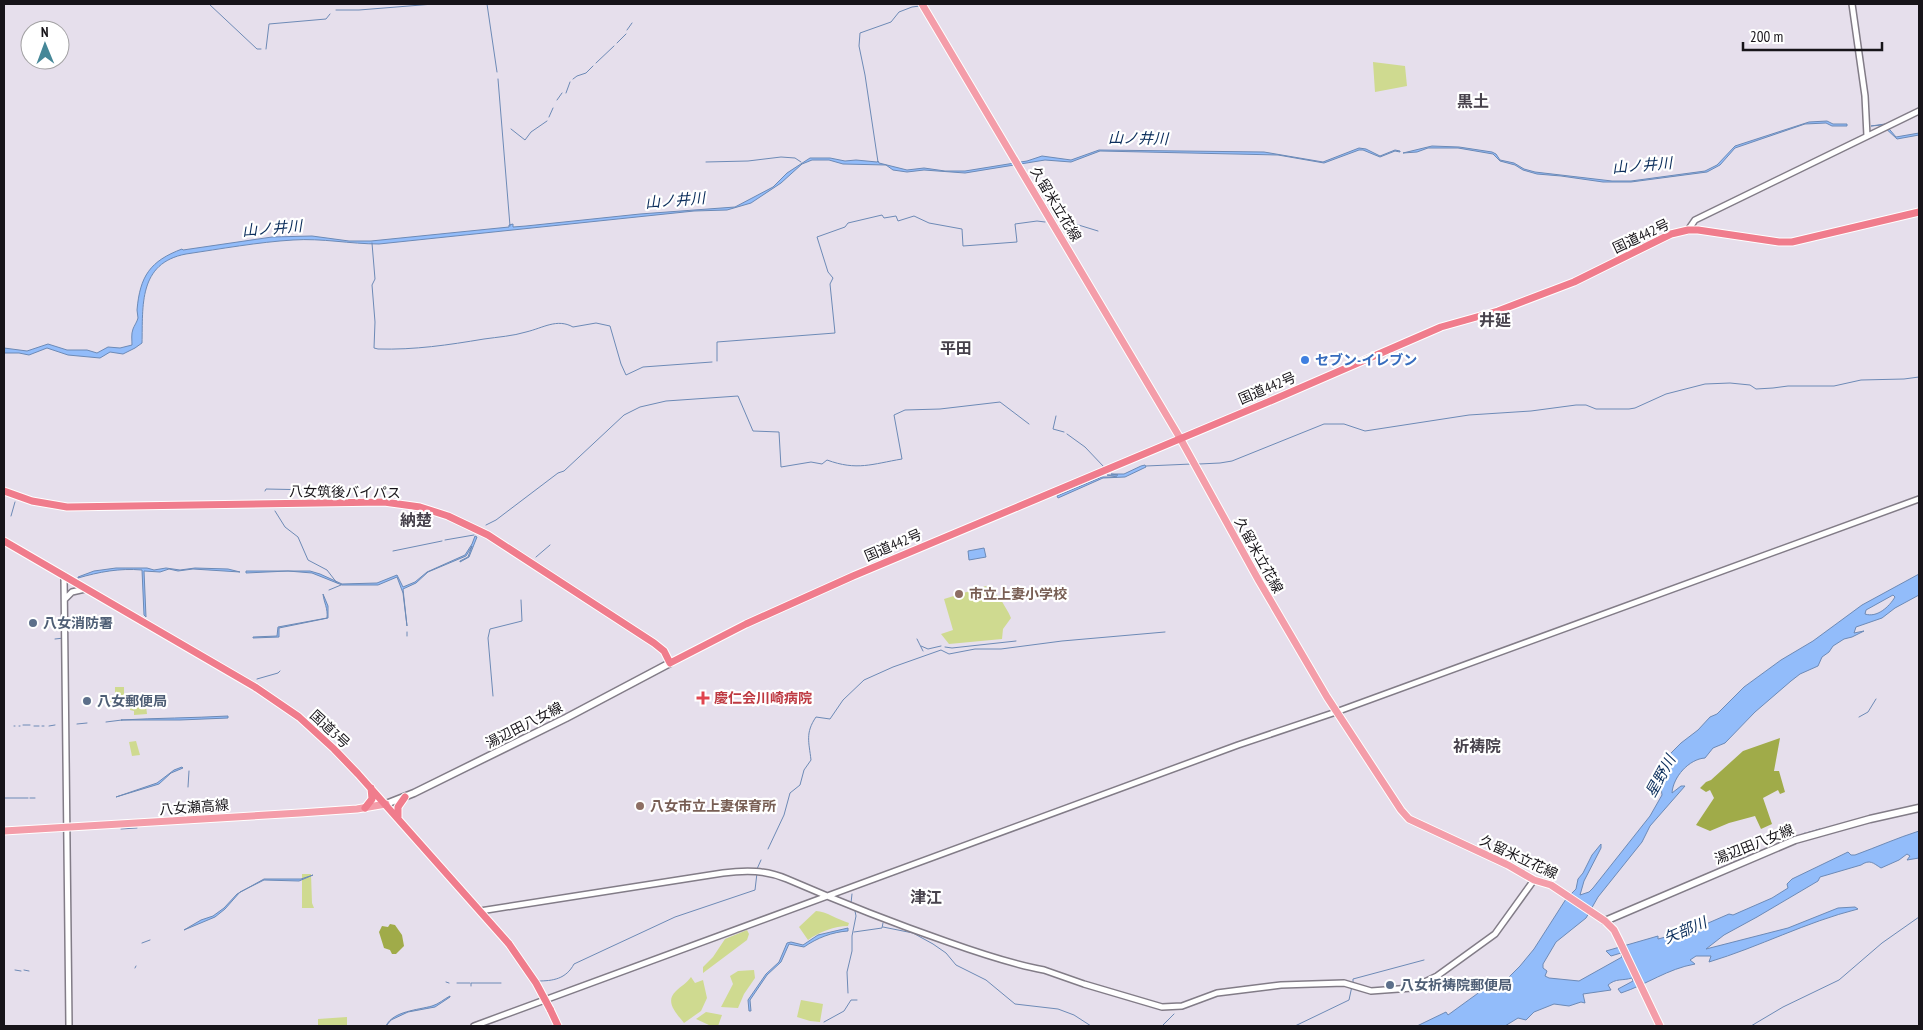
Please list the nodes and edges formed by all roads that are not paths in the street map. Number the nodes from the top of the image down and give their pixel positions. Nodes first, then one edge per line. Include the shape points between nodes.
1 (922, 4) edge
2 (1852, 4) edge
3 (1919, 111) edge
4 (1867, 136) junction
5 (1919, 212) edge
6 (1688, 230) junction
7 (1180, 438) junction
8 (4, 491) edge
9 (1919, 499) edge
10 (4, 541) edge
11 (64, 576) junction
12 (87, 590) junction
13 (65, 600) junction
14 (670, 663) junction
15 (1336, 712) junction
16 (371, 788) junction
17 (405, 798) junction
18 (386, 804) junction
19 (365, 808) junction
20 (1919, 808) edge
21 (398, 818) junction
22 (67, 827) junction
23 (4, 831) edge
24 (1534, 880) junction
25 (830, 896) junction
26 (480, 911) junction
27 (1605, 921) junction
28 (69, 1026) edge
29 (474, 1026) edge
30 (558, 1026) edge
31 (1660, 1026) edge

1 - 7 main road, 久留米立花線
2 - 4 street via 1865,96
3 - 4 street
4 - 6 street via 1695,220
5 - 6 highway, 国道442号 via 1792,242
6 - 7 highway, 国道442号 via 1659,238 1574,282 1498,312 1441,327
7 - 14 highway, 国道442号 via 785,605
7 - 15 main road, 久留米立花線
8 - 14 highway, 八女筑後バイパス via 32,502 67,507 384,502 420,507 488,535 654,643 664,651
9 - 15 street
10 - 11 highway, 国道3号
11 - 12 highway, 国道3号
11 - 13 street
12 - 13 street via 72,592
12 - 16 highway, 国道3号 via 235,674 299,717
13 - 22 street
14 - 17 main road, 湯辺田八女線
15 - 24 main road, 久留米立花線 via 1409,819
15 - 25 street
16 - 18 highway, 国道3号
16 - 19 highway via 372,799
17 - 18 main road, 湯辺田八女線
17 - 21 highway via 398,807
18 - 19 main road, 八女瀬高線
18 - 21 highway, 国道3号
19 - 22 main road, 八女瀬高線
20 - 27 main road, 湯辺田八女線 via 1795,840
21 - 26 highway, 国道3号
22 - 23 main road, 八女瀬高線
22 - 28 street
24 - 25 street via 1495,934 1437,976 1412,988 1371,991 1344,983 1281,985 1217,993 1173,1007 1128,998 964,948
24 - 27 main road, 久留米立花線 via 1551,885
25 - 26 street via 773,873 741,870
25 - 29 street
26 - 30 highway, 国道3号, bridge via 509,944 536,983
27 - 31 main road, 久留米立花線 via 1614,930

